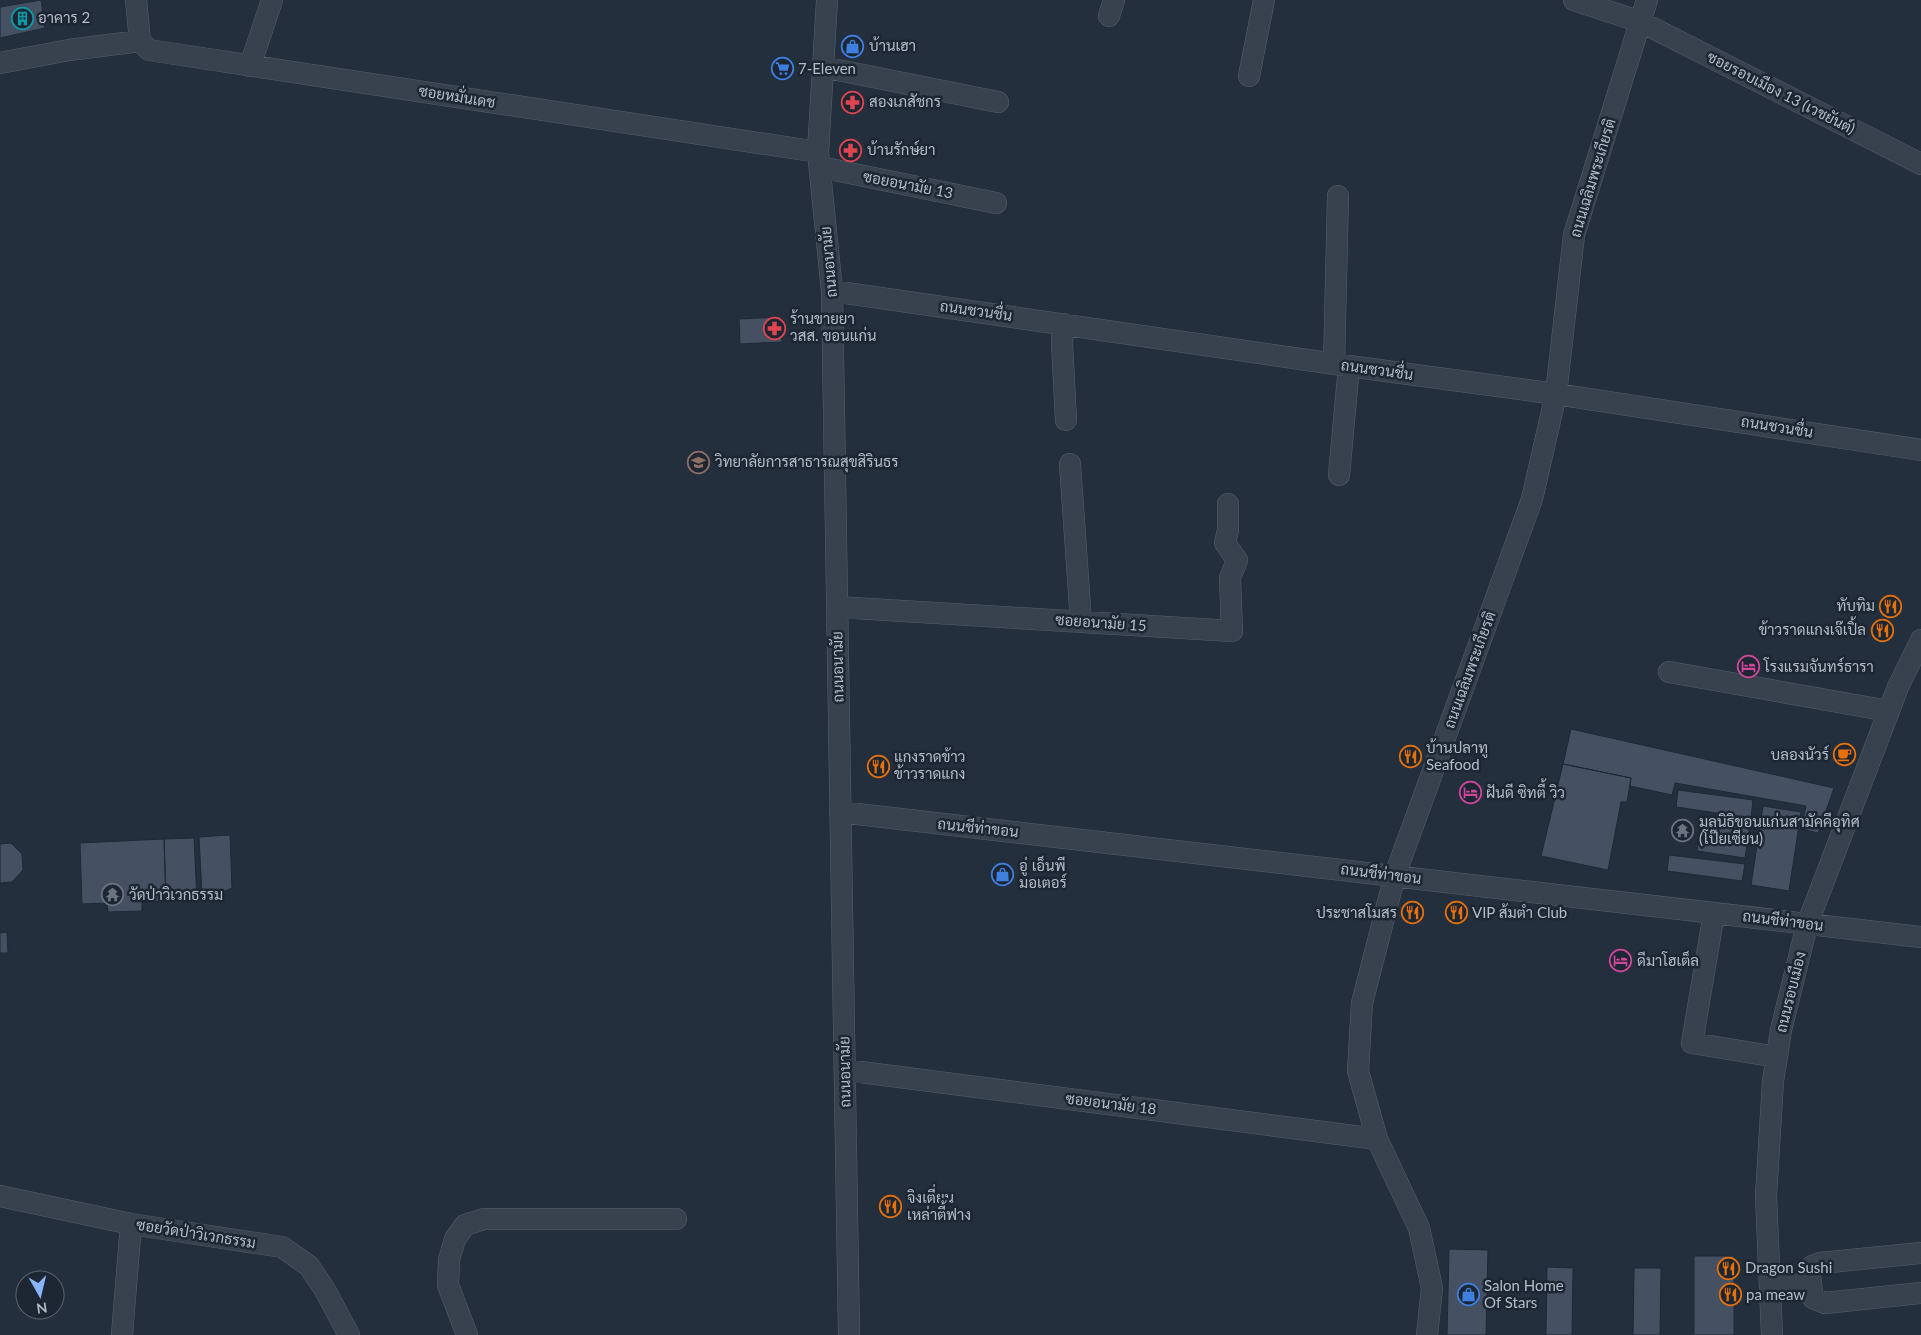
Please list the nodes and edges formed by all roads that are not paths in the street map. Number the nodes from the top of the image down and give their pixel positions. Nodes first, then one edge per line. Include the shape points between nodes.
1 (136, 0) edge
2 (272, 0) edge
3 (827, 0) edge
4 (1264, 0) edge
5 (1574, 0) edge
6 (1647, 0) edge
7 (1641, 22) junction
8 (140, 41) junction
9 (0, 63) edge
10 (250, 66) junction
11 (823, 67) junction
12 (1249, 76) dead end
13 (998, 102) dead end
14 (819, 160) junction
15 (1921, 164) edge
16 (1338, 196) dead end
17 (996, 203) dead end
18 (832, 290) junction
19 (1062, 324) junction
20 (1341, 365) junction
21 (1556, 394) junction
22 (1066, 420) dead end
23 (1921, 450) edge
24 (1070, 464) dead end
25 (1339, 475) dead end
26 (1228, 504) dead end
27 (837, 607) junction
28 (1081, 622) junction
29 (1921, 640) edge
30 (1668, 672) dead end
31 (1889, 711) junction
32 (840, 812) junction
33 (1395, 875) junction
34 (1714, 913) junction
35 (1807, 925) junction
36 (1921, 937) edge
37 (1777, 1057) junction
38 (845, 1070) junction
39 (1377, 1139) junction
40 (0, 1196) edge
41 (676, 1219) dead end
42 (131, 1224) junction
43 (1921, 1253) edge
44 (1810, 1285) junction
45 (1770, 1286) junction
46 (1921, 1293) edge
47 (122, 1335) edge
48 (349, 1335) edge
49 (467, 1335) edge
50 (849, 1335) edge
51 (1427, 1335) edge
52 (1772, 1335) edge

1 - 8 street
2 - 10 street
3 - 11 street, ถนนอนามัย
4 - 12 street
5 - 7 street, ซอยรอบเมือง 13 (เวชยันต์)
6 - 7 street, ถนนเฉลิมพระเกียรติ
7 - 15 street, ซอยรอบเมือง 13 (เวชยันต์)
7 - 21 street, ถนนเฉลิมพระเกียรติ via 1574,235
8 - 9 street
8 - 10 street, ซอยหมั่นเดช via 149,50
10 - 14 street, ซอยหมั่นเดช
11 - 13 street
11 - 14 street, ถนนอนามัย
14 - 17 street, ซอยอนามัย 13
14 - 18 street, ถนนอนามัย
16 - 20 street
18 - 19 street, ถนนชวนชื่น
18 - 27 street, ถนนอนามัย
19 - 20 street, ถนนชวนชื่น
19 - 22 street
20 - 21 street, ถนนชวนชื่น
20 - 25 street
21 - 23 street, ถนนชวนชื่น
21 - 33 street, ถนนเฉลิมพระเกียรติ via 1532,499
24 - 28 street
26 - 28 street, ซอยอนามัย 15 via 1225,543 1237,560 1230,578 1232,631
27 - 28 street, ซอยอนามัย 15
27 - 32 street, ถนนอนามัย
29 - 31 street, ถนนรอบเมือง
30 - 31 street
31 - 35 street, ถนนรอบเมือง
32 - 33 street, ถนนชีท่าขอน
32 - 38 street, ถนนอนามัย
33 - 34 street, ถนนชีท่าขอน
33 - 39 street, ถนนเฉลิมพระเกียรติ via 1362,1003 1358,1071
34 - 35 street, ถนนชีท่าขอน
34 - 37 street via 1692,1043
35 - 36 street, ถนนชีท่าขอน
35 - 37 street, ถนนรอบเมือง via 1780,1030
37 - 45 street, ถนนรอบเมือง via 1766,1196
38 - 39 street, ซอยอนามัย 18
38 - 50 street, ถนนอนามัย
39 - 51 street, ถนนเฉลิมพระเกียรติ via 1418,1228 1432,1288
40 - 42 street, ซอยวัดป่าวิเวกธรรม
41 - 49 street via 484,1218 465,1226 455,1238 449,1260 448,1285
42 - 47 street
42 - 48 street, ซอยวัดป่าวิเวกธรรม via 282,1247 309,1266
43 - 44 street via 1820,1263 1809,1270
44 - 45 street
44 - 46 street via 1813,1298 1825,1303
45 - 52 street, ถนนรอบเมือง

